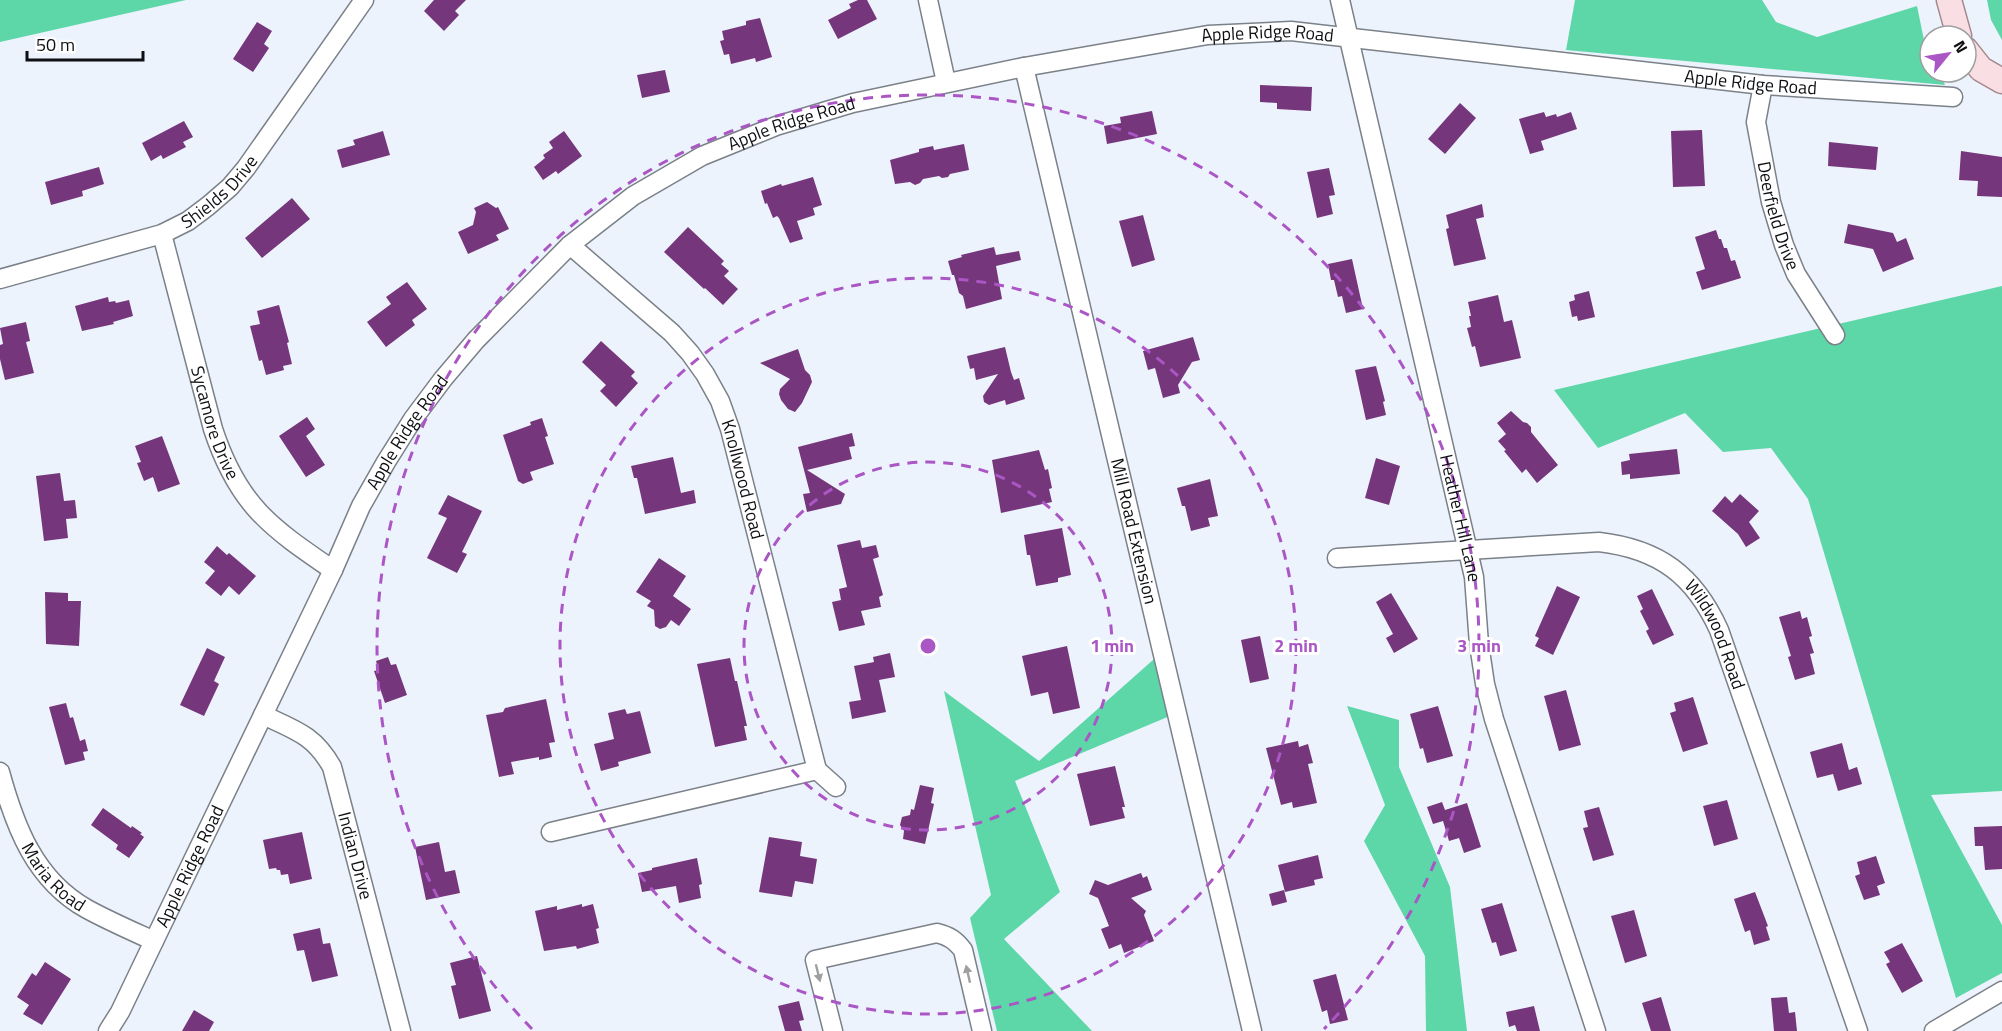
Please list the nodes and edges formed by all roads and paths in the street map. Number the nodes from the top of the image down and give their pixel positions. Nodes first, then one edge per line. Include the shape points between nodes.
1 (364, 0) edge
2 (928, 0) edge
3 (1340, 0) edge
4 (1949, 0) edge
5 (1956, 24) edge
6 (1349, 36) junction
7 (1978, 65) edge
8 (1024, 67) junction
9 (2002, 81) edge
10 (946, 82) junction
11 (1763, 85) junction
12 (1953, 97) dead end
13 (162, 234) junction
14 (570, 245) junction
15 (0, 279) edge
16 (1835, 334) dead end
17 (1467, 549) junction
18 (1337, 558) dead end
19 (333, 570) junction
20 (263, 715) junction
21 (817, 770) junction
22 (0, 772) edge
23 (836, 787) dead end
24 (551, 832) dead end
25 (154, 941) junction
26 (2002, 991) edge
27 (108, 1031) edge
28 (402, 1031) edge
29 (833, 1031) edge
30 (982, 1031) edge
31 (1252, 1031) edge
32 (1596, 1031) edge
33 (1858, 1031) edge
34 (1934, 1031) edge

1 - 13 street, Shields Drive via 230,187 188,221
2 - 10 street
3 - 6 street, Heather Hill Lane
4 - 5 main road
6 - 8 street, Apple Ridge Road via 1291,31 1208,35
6 - 11 street, Apple Ridge Road
6 - 17 street, Heather Hill Lane
7 - 9 main road
8 - 10 street, Apple Ridge Road
8 - 31 street, Mill Road Extension
10 - 14 street, Apple Ridge Road via 776,126 702,156 650,186
11 - 12 street, Apple Ridge Road
11 - 16 street, Deerfield Drive via 1756,122 1771,202 1796,274
13 - 15 street, Shields Drive
13 - 19 street, Sycamore Drive via 213,429 231,475 265,520
14 - 19 street, Apple Ridge Road via 476,340 413,419 361,506
14 - 21 street, Knollwood Road via 672,333 705,374 720,401
17 - 18 street, Wildwood Road
17 - 32 street, Heather Hill Lane via 1474,577 1485,684 1494,719
17 - 33 street, Wildwood Road via 1599,542 1622,545 1665,562 1696,590 1719,630
19 - 20 street, Apple Ridge Road
20 - 25 street, Apple Ridge Road
20 - 28 street, Indian Drive via 307,736 332,767
21 - 23 street
21 - 24 street
22 - 25 street, Maria Road via 19,832 46,875 86,909
25 - 27 street, Apple Ridge Road
26 - 34 street
30 -> 29 street via 963,950 949,936 937,933 815,960

